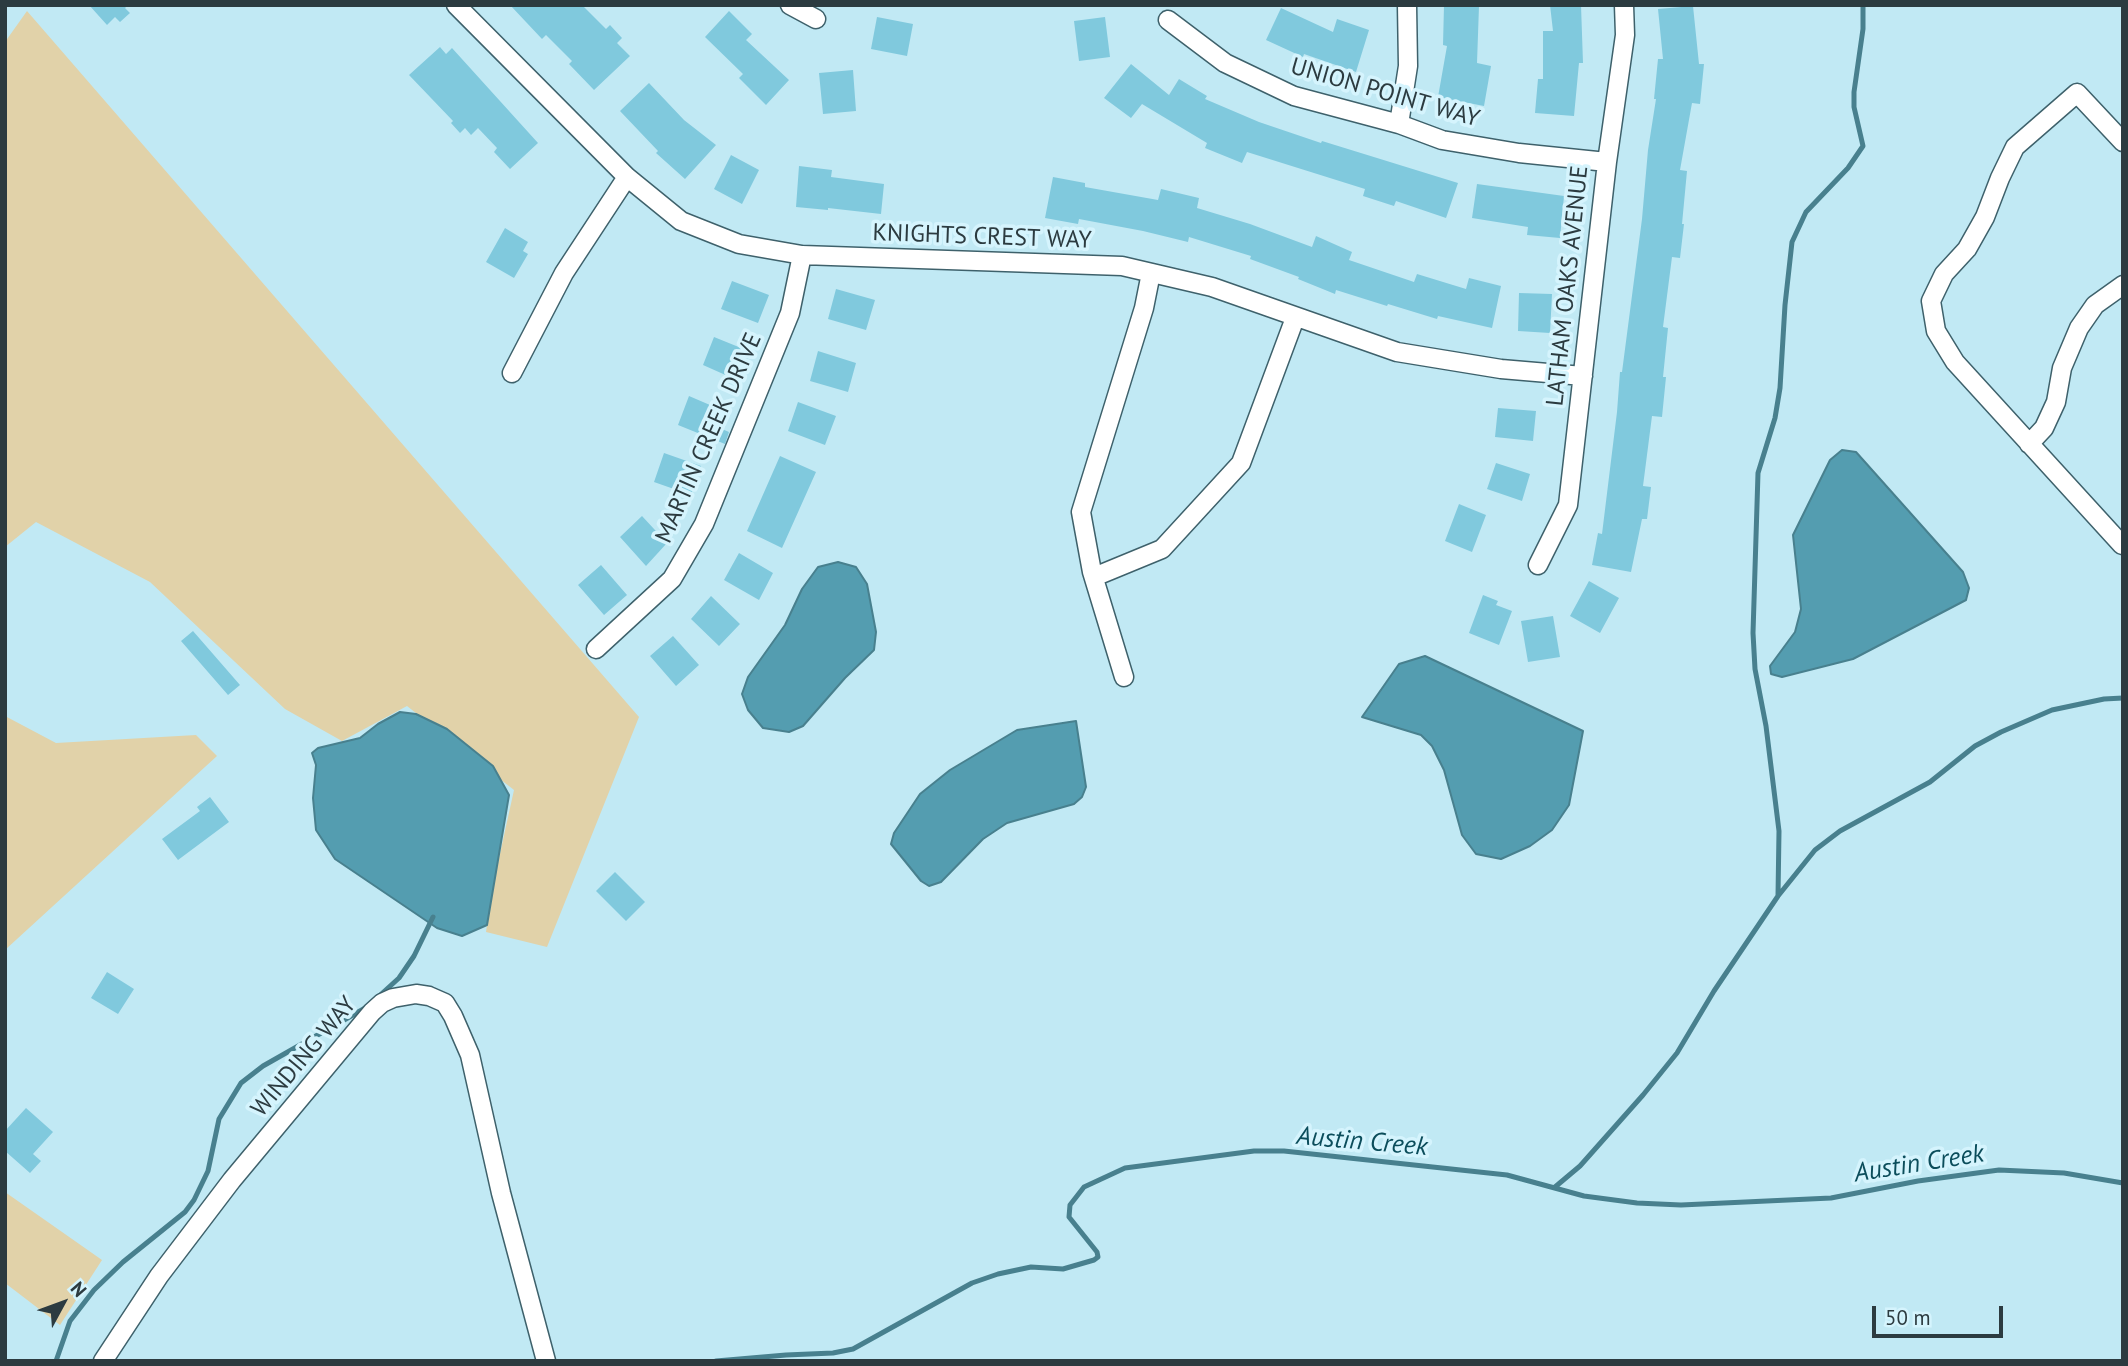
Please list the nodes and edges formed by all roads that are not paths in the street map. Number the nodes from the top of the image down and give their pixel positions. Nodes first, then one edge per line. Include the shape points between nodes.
1 (456, 5) edge
2 (790, 5) edge
3 (1407, 5) edge
4 (1623, 5) edge
5 (816, 19) dead end
6 (1168, 20) dead end
7 (1399, 124) junction
8 (2123, 142) edge
9 (1607, 162) junction
10 (626, 177) junction
11 (802, 255) junction
12 (1151, 273) junction
13 (2123, 285) edge
14 (1295, 318) junction
15 (512, 373) dead end
16 (1583, 376) junction
17 (2029, 444) junction
18 (2122, 545) edge
19 (1538, 565) dead end
20 (1094, 577) junction
21 (596, 649) dead end
22 (1124, 677) dead end
23 (103, 1361) edge
24 (546, 1361) edge

1 - 10 street, KNIGHTS CREST WAY
2 - 5 street
3 - 7 street via 1408,66
4 - 9 street, LATHAM OAKS AVENUE via 1625,34
6 - 7 street, UNION POINT WAY via 1225,63 1294,96
7 - 9 street, UNION POINT WAY via 1442,140
8 - 17 street via 2077,93 2015,147 1985,217 1944,274 1931,302 1936,331 1955,362
9 - 16 street, LATHAM OAKS AVENUE
10 - 11 street, KNIGHTS CREST WAY via 681,221 739,244
10 - 15 street via 564,273
11 - 12 street, KNIGHTS CREST WAY via 1122,266
11 - 21 street, MARTIN CREEK DRIVE via 790,313 704,524 671,579
12 - 14 street, KNIGHTS CREST WAY via 1212,287
12 - 20 street via 1081,512
13 - 17 street via 2095,305 2079,328 2062,368 2056,402 2044,428
14 - 16 street, KNIGHTS CREST WAY via 1397,352 1501,369
14 - 20 street via 1241,463 1162,549
16 - 19 street, LATHAM OAKS AVENUE via 1568,505
17 - 18 street
20 - 22 street
23 - 24 street, WINDING WAY via 159,1276 232,1180 372,1012 393,998 416,994 445,1003 470,1055

